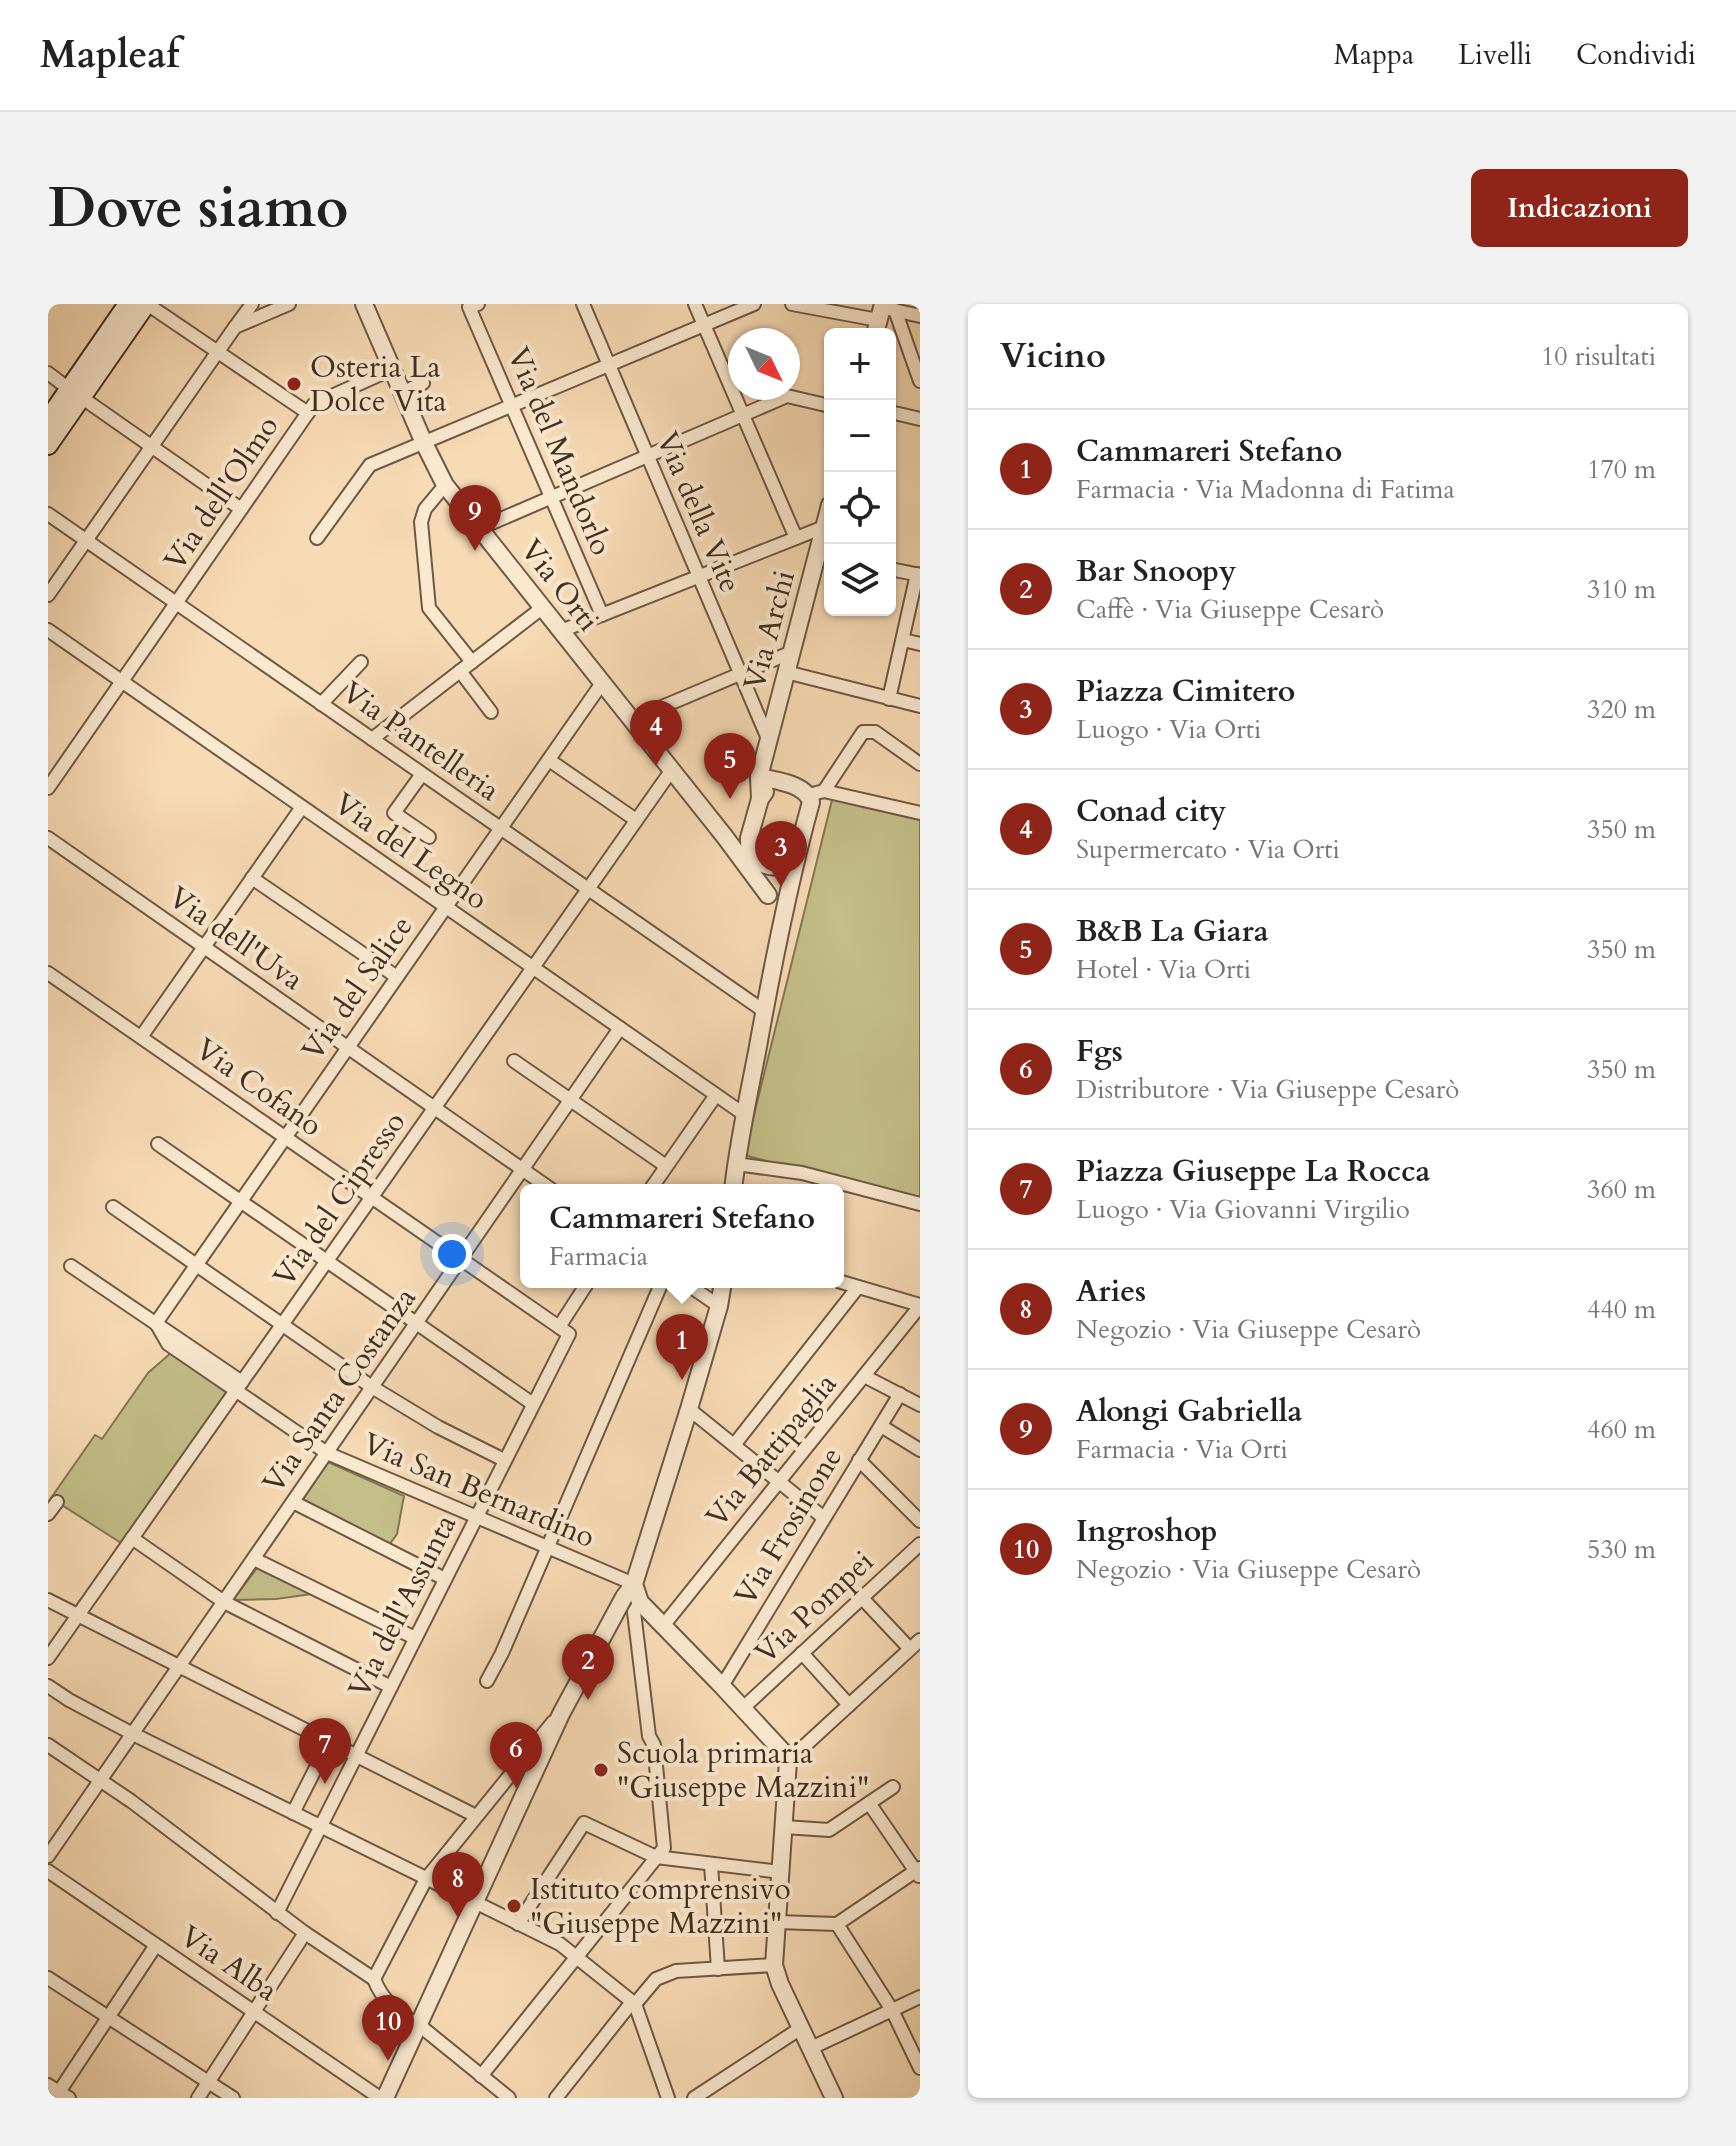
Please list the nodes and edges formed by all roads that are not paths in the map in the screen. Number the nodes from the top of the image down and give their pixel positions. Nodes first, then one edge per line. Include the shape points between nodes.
1 (252, 304) edge
2 (289, 304) edge
3 (364, 304) edge
4 (583, 304) edge
5 (695, 304) edge
6 (754, 304) edge
7 (797, 305) edge
8 (474, 306) edge
9 (144, 307) edge
10 (883, 315) edge
11 (920, 316) edge
12 (704, 325) junction
13 (235, 327) junction
14 (218, 352) junction
15 (609, 365) junction
16 (392, 369) junction
17 (48, 373) edge
18 (920, 381) edge
19 (423, 383) dead end
20 (75, 393) junction
21 (402, 393) junction
22 (824, 405) edge
23 (512, 406) junction
24 (308, 413) junction
25 (896, 413) edge
26 (743, 415) junction
27 (920, 419) edge
28 (48, 420) edge
29 (424, 443) junction
30 (48, 445) edge
31 (152, 446) junction
32 (647, 456) junction
33 (445, 485) junction
34 (551, 497) junction
35 (241, 509) junction
36 (48, 514) edge
37 (824, 527) edge
38 (480, 528) junction
39 (317, 538) dead end
40 (796, 538) junction
41 (86, 541) junction
42 (824, 556) edge
43 (896, 570) edge
44 (919, 574) edge
45 (699, 577) junction
46 (48, 595) edge
47 (177, 604) junction
48 (542, 608) junction
49 (602, 615) junction
50 (48, 630) edge
51 (561, 631) junction
52 (903, 640) junction
53 (920, 644) edge
54 (792, 652) junction
55 (361, 662) dead end
56 (472, 662) junction
57 (460, 671) junction
58 (786, 672) junction
59 (740, 674) junction
60 (122, 682) junction
61 (602, 683) junction
62 (889, 699) junction
63 (321, 704) junction
64 (920, 706) edge
65 (491, 712) dead end
66 (631, 720) junction
67 (372, 739) junction
68 (769, 741) junction
69 (549, 760) junction
70 (920, 764) edge
71 (671, 771) junction
72 (760, 773) junction
73 (422, 774) junction
74 (781, 783) junction
75 (48, 788) edge
76 (824, 791) junction
77 (760, 799) junction
78 (302, 807) junction
79 (920, 813) edge
80 (636, 820) junction
81 (501, 828) junction
82 (429, 837) dead end
83 (725, 837) junction
84 (48, 838) edge
85 (755, 859) junction
86 (795, 862) junction
87 (252, 878) junction
88 (588, 889) junction
89 (768, 895) junction
90 (446, 907) junction
91 (204, 947) junction
92 (772, 965) junction
93 (533, 967) junction
94 (48, 973) edge
95 (397, 977) junction
96 (764, 1011) junction
97 (620, 1028) junction
98 (141, 1037) junction
99 (348, 1047) junction
100 (514, 1061) dead end
101 (716, 1095) junction
102 (570, 1100) junction
103 (434, 1108) junction
104 (745, 1115) junction
105 (285, 1137) junction
106 (158, 1144) dead end
107 (736, 1164) junction
108 (666, 1166) junction
109 (522, 1169) junction
110 (543, 1184) edge
111 (654, 1184) edge
112 (734, 1184) edge
113 (844, 1184) edge
114 (844, 1184) edge
115 (372, 1197) junction
116 (240, 1201) junction
117 (920, 1204) edge
118 (113, 1207) dead end
119 (461, 1259) junction
120 (327, 1261) junction
121 (196, 1264) junction
122 (71, 1266) dead end
123 (844, 1283) edge
124 (858, 1287) junction
125 (584, 1288) edge
126 (659, 1288) edge
127 (693, 1288) edge
128 (722, 1288) edge
129 (719, 1306) junction
130 (920, 1306) edge
131 (156, 1323) junction
132 (416, 1323) junction
133 (283, 1324) junction
134 (559, 1327) junction
135 (864, 1376) junction
136 (239, 1386) junction
137 (372, 1387) junction
138 (900, 1394) junction
139 (533, 1404) junction
140 (920, 1405) edge
141 (689, 1409) junction
142 (881, 1426) junction
143 (734, 1445) junction
144 (920, 1450) edge
145 (327, 1453) junction
146 (504, 1460) junction
147 (859, 1460) junction
148 (779, 1482) junction
149 (57, 1502) dead end
150 (293, 1502) junction
151 (48, 1514) edge
152 (477, 1516) junction
153 (824, 1518) junction
154 (920, 1521) edge
155 (132, 1538) junction
156 (920, 1544) edge
157 (548, 1547) junction
158 (254, 1559) junction
159 (445, 1579) junction
160 (634, 1584) junction
161 (862, 1598) junction
162 (48, 1600) edge
163 (224, 1602) junction
164 (640, 1602) junction
165 (78, 1615) junction
166 (663, 1626) junction
167 (415, 1638) junction
168 (915, 1645) edge
169 (802, 1653) junction
170 (48, 1658) edge
171 (180, 1666) junction
172 (487, 1681) dead end
173 (48, 1686) edge
174 (722, 1686) junction
175 (391, 1687) junction
176 (849, 1705) junction
177 (743, 1708) junction
178 (561, 1714) junction
179 (133, 1734) junction
180 (326, 1740) junction
181 (48, 1745) edge
182 (360, 1754) junction
183 (788, 1761) junction
184 (101, 1781) junction
185 (893, 1787) dead end
186 (869, 1803) junction
187 (290, 1812) junction
188 (476, 1816) junction
189 (784, 1827) junction
190 (322, 1830) junction
191 (48, 1856) edge
192 (656, 1857) junction
193 (711, 1864) junction
194 (48, 1871) edge
195 (781, 1872) junction
196 (918, 1872) edge
197 (426, 1879) junction
198 (474, 1903) junction
199 (277, 1913) junction
200 (777, 1922) junction
201 (518, 1924) junction
202 (837, 1924) junction
203 (305, 1933) junction
204 (156, 1945) junction
205 (576, 1957) junction
206 (774, 1965) junction
207 (718, 1969) junction
208 (48, 1978) edge
209 (374, 1979) junction
210 (920, 1997) edge
211 (634, 2003) junction
212 (892, 2010) junction
213 (254, 2012) junction
214 (108, 2017) junction
215 (419, 2025) junction
216 (801, 2028) junction
217 (811, 2048) junction
218 (920, 2068) edge
219 (481, 2076) junction
220 (209, 2082) junction
221 (58, 2093) edge
222 (198, 2098) edge
223 (233, 2098) edge
224 (383, 2098) edge
225 (509, 2098) edge
226 (556, 2098) edge
227 (668, 2098) edge
228 (694, 2098) edge
229 (834, 2098) edge

1 - 13 street
2 - 13 street
3 - 16 street, Via Orti
4 - 15 street, Via della Vite
5 - 12 street
6 - 12 street
7 - 10 street
8 - 23 street, Via del Mandorlo
9 - 14 street
9 - 20 main road
10 - 11 street
10 - 18 street
12 - 15 street
12 - 26 street
13 - 14 street
14 - 24 street
14 - 31 street
15 - 23 street
15 - 32 street, Via della Vite
16 - 21 street, Via Orti
16 - 24 street, Via dell'Olmo via 314,404
17 - 20 street
19 - 21 street
20 - 28 main road
20 - 30 main road
20 - 31 street
21 - 29 street, Via Orti
22 - 26 street via 787,396
23 - 29 street
23 - 34 street, Via del Mandorlo
24 - 35 street, Via dell'Olmo
25 - 27 street
26 - 32 street
26 - 40 street
29 - 33 street, Via Orti
29 - 39 street via 370,465
31 - 35 street
31 - 41 street
32 - 34 street
32 - 45 street, Via della Vite
33 - 38 street, Via Orti
33 - 56 street via 422,514 429,608
34 - 38 street
34 - 49 street, Via del Mandorlo
35 - 47 street, Via dell'Olmo
36 - 41 street, Via Pantelleria
37 - 40 street
38 - 48 street, Via Orti
40 - 45 street
41 - 46 street
41 - 47 street, Via Pantelleria
42 - 54 street, Via Archi
43 - 44 street
44 - 52 street
45 - 49 street
45 - 59 street, Via della Vite
47 - 60 street, Via dell'Olmo
47 - 63 street, Via Pantelleria
48 - 51 street, Via Orti
48 - 56 street
49 - 51 street
50 - 60 street, Via del Legno
51 - 61 street, Via Orti
52 - 53 street
52 - 62 street
54 - 58 street, Via Archi
54 - 59 street
55 - 63 street
56 - 57 street
57 - 65 street
57 - 67 street
58 - 62 street
58 - 68 street, Via Archi
59 - 66 street
59 - 68 street, Via della Vite
60 - 75 street, Via dell'Olmo
60 - 78 street, Via del Legno
61 - 66 street, Via Orti
61 - 69 street, Via del Salice
62 - 64 street
63 - 67 street, Via Pantelleria
66 - 71 street, Via Orti
67 - 73 street, Via Pantelleria
68 - 72 street, Via Archi
69 - 80 street
69 - 81 street, Via del Salice
70 - 76 street via 875,732 863,732
71 - 80 street, Via del Cipresso
71 - 83 street, Via Orti
72 - 74 street
72 - 77 street, Via Archi
73 - 81 street, Via Pantelleria
73 - 82 street via 394,813
74 - 76 street
74 - 77 street
76 - 79 street
76 - 86 street via 811,802
77 - 85 street, Via Archi via 749,844
78 - 87 street
78 - 90 street, Via del Legno
80 - 88 street, Via del Cipresso
81 - 88 street, Via Pantelleria
81 - 90 street, Via del Salice
83 - 85 street
83 - 89 street
84 - 91 street, Via dell'Uva
85 - 86 street via 775,868
85 - 89 street
86 - 92 street
87 - 91 street
87 - 95 street
88 - 93 street, Via del Cipresso
88 - 96 street, Via Pantelleria
89 - 92 street
90 - 93 street, Via del Legno
90 - 95 street, Via del Salice
91 - 98 street
91 - 99 street, Via dell'Uva
92 - 96 street
93 - 97 street, Via del Legno
93 - 103 street, Via del Cipresso
94 - 98 street, Via Cofano
95 - 99 street, Via del Salice
96 - 104 street
97 - 101 street, Via del Legno
97 - 102 street, Via Santa Costanza
98 - 105 street, Via Cofano
99 - 103 street, Via dell'Uva
99 - 105 street, Via del Salice
100 - 102 street
101 - 104 street, Via del Legno
101 - 108 street
102 - 108 street
102 - 109 street, Via Santa Costanza
103 - 109 street, Via dell'Uva
103 - 115 street, Via del Cipresso
104 - 107 street
105 - 115 street, Via Cofano
105 - 116 street, Via del Salice
106 - 116 street
107 - 112 street
107 - 114 street
108 - 111 street
109 - 110 street, Via dell'Uva
109 - 119 street, Via Santa Costanza
113 - 117 street
115 - 119 street, Via Cofano
115 - 120 street, Via del Cipresso
116 - 120 street
116 - 121 street, Via del Salice
118 - 121 street
119 - 132 street, Via Santa Costanza
119 - 134 street, Via Cofano
120 - 132 street
120 - 133 street, Via del Cipresso
121 - 131 street, Via del Salice
121 - 133 street
122 - 131 street, Via San Bernardino
123 - 124 street
124 - 130 street
124 - 143 street
125 - 134 street, Via dell'Assunta
126 - 157 street
127 - 129 street
128 - 129 street
129 - 141 street
130 - 135 street, Via Battipaglia
131 - 136 street, Via San Bernardino via 168,1344
132 - 137 street, Via Santa Costanza
132 - 139 street
133 - 136 street, Via del Cipresso
133 - 137 street
134 - 139 street, Via dell'Assunta via 569,1334
135 - 138 street
135 - 148 street, Via Battipaglia
136 - 145 street, Via San Bernardino
136 - 155 street, Via del Cipresso
137 - 145 street, Via Santa Costanza
137 - 146 street
138 - 140 street
138 - 142 street, Via Frosinone
139 - 146 street, Via dell'Assunta
141 - 143 street
141 - 160 street
142 - 144 street
142 - 147 street, Via Frosinone
143 - 148 street
145 - 150 street, Via Santa Costanza
145 - 152 street, Via San Bernardino
146 - 152 street, Via dell'Assunta
147 - 153 street, Via Frosinone
147 - 154 street
148 - 153 street
148 - 166 street, Via Battipaglia
149 - 151 street
150 - 158 street, Via Santa Costanza
150 - 159 street
152 - 157 street, Via San Bernardino
152 - 159 street, Via dell'Assunta
153 - 174 street, Via Frosinone
155 - 163 street
155 - 165 street, Via del Cipresso
156 - 161 street, Via Pompei
157 - 160 street, Via San Bernardino
157 - 172 street
158 - 163 street, Via Santa Costanza
158 - 167 street
159 - 167 street, Via dell'Assunta
160 - 164 street
160 - 178 street
161 - 168 street
161 - 169 street, Via Pompei
162 - 165 street
163 - 171 street, Via Santa Costanza
163 - 175 street
164 - 166 street
164 - 192 street via 634,1612 664,1848
165 - 170 street, Via del Cipresso
165 - 171 street
166 - 174 street
167 - 175 street, Via dell'Assunta
168 - 176 street
169 - 176 street
169 - 177 street, Via Pompei
171 - 179 street, Via Santa Costanza
171 - 180 street
173 - 179 street
174 - 177 street
175 - 182 street, Via dell'Assunta
176 - 183 street
177 - 183 street
178 - 188 street
178 - 198 street
179 - 184 street, Via Santa Costanza
179 - 187 street
180 - 182 street
180 - 187 street
181 - 184 street
182 - 188 street
182 - 190 street, Via dell'Assunta
183 - 189 street
184 - 191 street, Via Santa Costanza
184 - 199 street
185 - 186 street
186 - 189 street via 829,1830
186 - 196 street
187 - 190 street
188 - 197 street
189 - 195 street
190 - 197 street
190 - 199 street
192 - 193 street
192 - 201 street via 584,1823
192 - 205 street
193 - 195 street
193 - 207 street
194 - 204 street, Via Alba
195 - 200 street
196 - 202 street
197 - 198 street
197 - 209 street
198 - 201 street
198 - 215 street
199 - 203 street
200 - 202 street
200 - 206 street
201 - 205 street
202 - 212 street
203 - 209 street
203 - 213 street
204 - 213 street, Via Alba
204 - 214 street
205 - 211 street
205 - 219 street
206 - 207 street
206 - 216 street
207 - 211 street via 676,1971 656,1979
208 - 214 street
209 - 215 street via 403,2017
210 - 212 street
211 - 226 street
211 - 227 street
212 - 217 street
212 - 218 street
213 - 220 street
213 - 224 street, Via Alba
214 - 220 street
214 - 221 street
215 - 219 street
215 - 224 street
216 - 217 street
216 - 228 street
217 - 229 street
219 - 225 street
220 - 222 street
220 - 223 street

